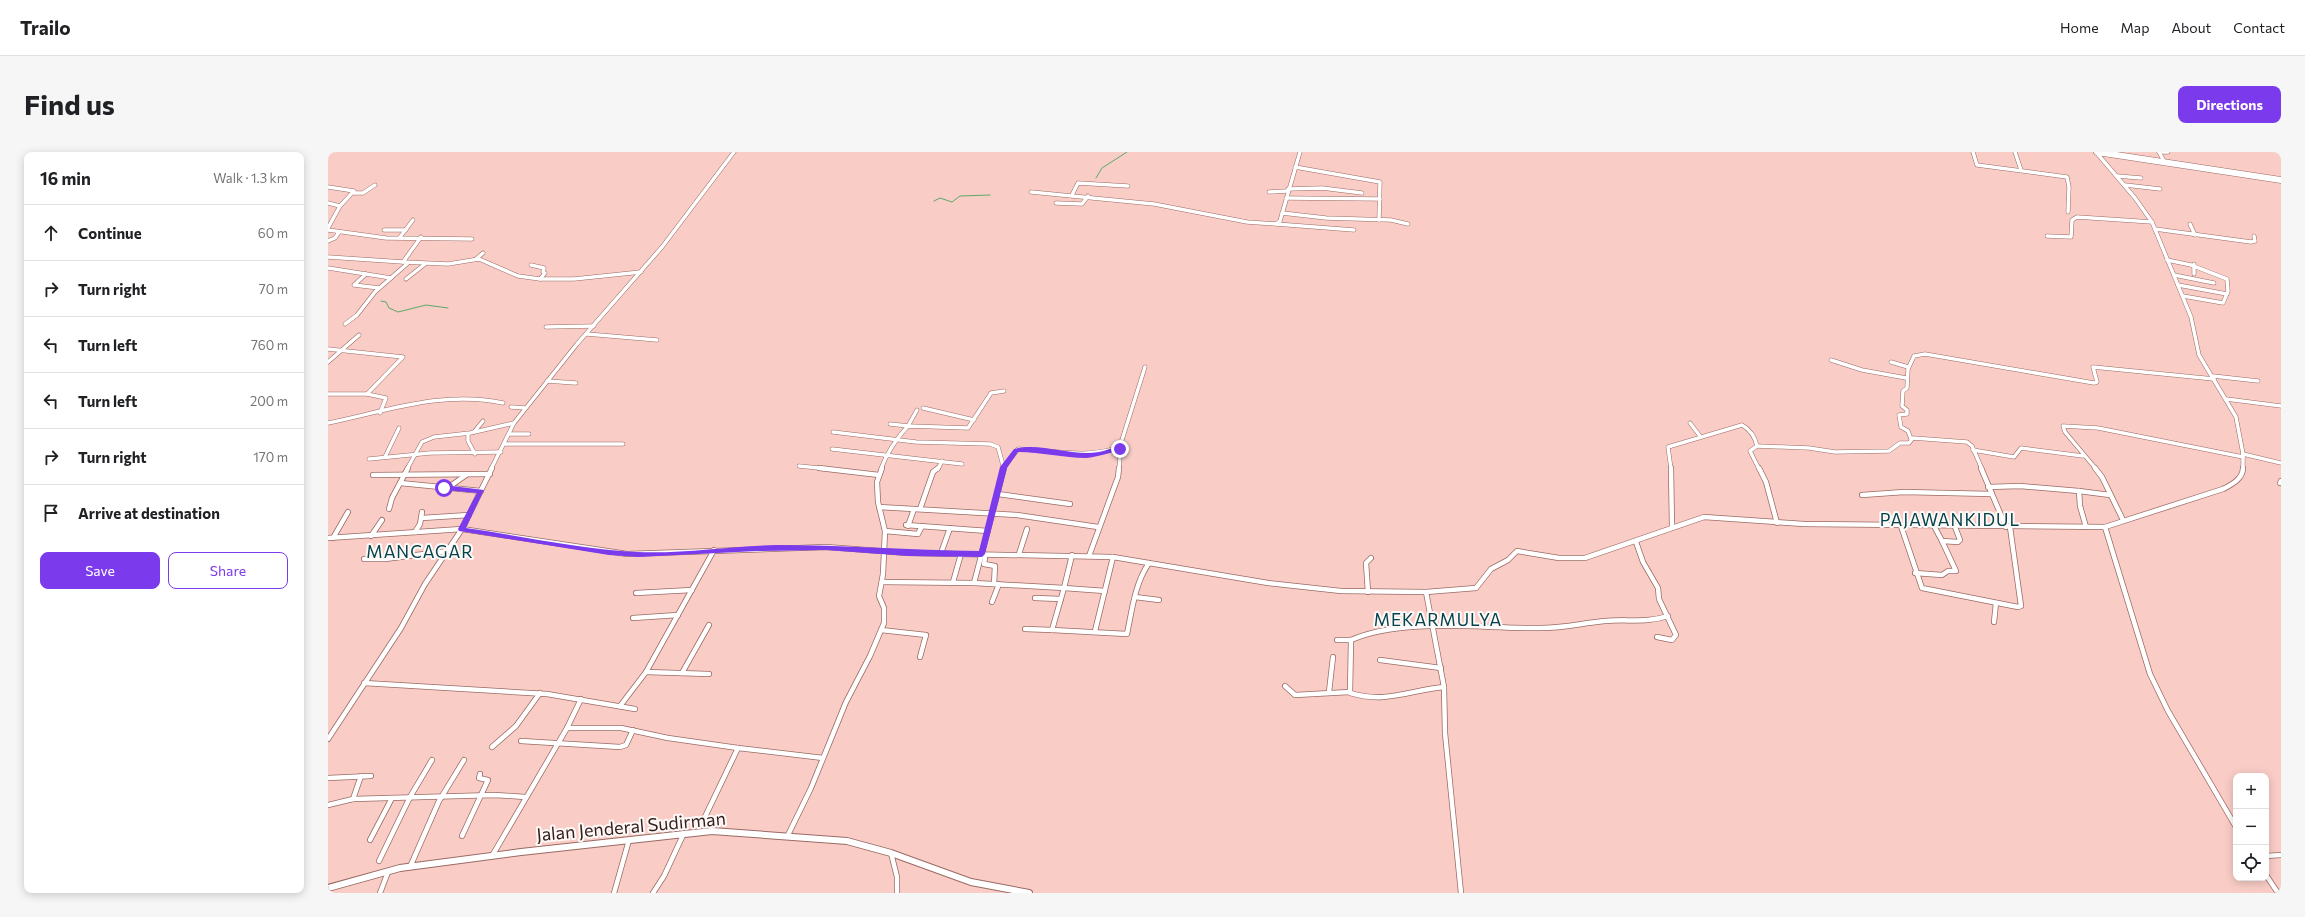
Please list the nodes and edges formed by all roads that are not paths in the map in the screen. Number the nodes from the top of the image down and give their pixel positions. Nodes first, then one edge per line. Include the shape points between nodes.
1 (734, 152) edge
2 (1300, 152) edge
3 (1972, 152) edge
4 (2015, 152) edge
5 (2097, 152) edge
6 (2159, 152) edge
7 (2168, 152) edge
8 (2164, 161) junction
9 (1295, 167) junction
10 (2021, 170) junction
11 (2116, 176) junction
12 (2141, 178) dead end
13 (2281, 180) edge
14 (375, 185) dead end
15 (2124, 185) junction
16 (1128, 186) dead end
17 (328, 187) edge
18 (2160, 189) dead end
19 (1288, 190) junction
20 (1031, 192) dead end
21 (1269, 192) dead end
22 (354, 193) junction
23 (1362, 193) dead end
24 (1072, 195) junction
25 (1088, 196) junction
26 (1286, 198) junction
27 (1380, 199) junction
28 (328, 203) edge
29 (1056, 203) dead end
30 (340, 206) junction
31 (2068, 212) dead end
32 (1282, 213) junction
33 (413, 220) dead end
34 (1379, 220) junction
35 (2152, 222) junction
36 (1276, 224) junction
37 (1408, 224) dead end
38 (2190, 224) dead end
39 (328, 229) edge
40 (2155, 229) junction
41 (384, 230) dead end
42 (406, 230) junction
43 (1354, 230) dead end
44 (339, 232) junction
45 (2195, 235) junction
46 (422, 236) junction
47 (2047, 236) dead end
48 (2254, 236) dead end
49 (400, 238) junction
50 (472, 239) dead end
51 (328, 241) edge
52 (483, 253) dead end
53 (328, 257) edge
54 (476, 259) junction
55 (2167, 260) junction
56 (403, 262) junction
57 (408, 263) junction
58 (425, 264) junction
59 (2194, 264) junction
60 (531, 265) dead end
61 (328, 268) edge
62 (641, 272) junction
63 (366, 274) junction
64 (2174, 274) junction
65 (2194, 274) dead end
66 (391, 278) junction
67 (406, 279) dead end
68 (540, 279) junction
69 (2214, 283) dead end
70 (2178, 285) junction
71 (379, 288) junction
72 (2227, 294) junction
73 (2183, 296) junction
74 (345, 324) dead end
75 (594, 326) junction
76 (546, 327) dead end
77 (587, 334) junction
78 (359, 335) dead end
79 (657, 340) dead end
80 (328, 349) edge
81 (341, 350) junction
82 (1831, 360) dead end
83 (328, 362) edge
84 (1891, 362) dead end
85 (1145, 367) dead end
86 (1908, 367) junction
87 (2213, 377) junction
88 (1906, 378) junction
89 (547, 381) junction
90 (2258, 381) dead end
91 (576, 383) dead end
92 (1004, 391) dead end
93 (328, 394) edge
94 (367, 394) junction
95 (2226, 399) junction
96 (503, 402) dead end
97 (2281, 406) edge
98 (511, 407) dead end
99 (526, 408) junction
100 (923, 408) dead end
101 (917, 410) dead end
102 (380, 413) junction
103 (974, 420) junction
104 (483, 421) dead end
105 (328, 423) edge
106 (514, 423) junction
107 (1690, 423) dead end
108 (890, 424) dead end
109 (908, 426) junction
110 (399, 428) dead end
111 (833, 432) dead end
112 (471, 433) junction
113 (509, 434) junction
114 (529, 434) dead end
115 (1700, 436) junction
116 (896, 439) junction
117 (1911, 439) junction
118 (504, 444) junction
119 (623, 444) dead end
120 (1757, 446) junction
121 (1120, 447) junction
122 (832, 449) dead end
123 (1973, 450) junction
124 (501, 452) junction
125 (416, 454) junction
126 (477, 454) junction
127 (2243, 455) junction
128 (886, 456) junction
129 (2084, 456) junction
130 (385, 457) junction
131 (370, 459) dead end
132 (942, 462) junction
133 (2281, 463) edge
134 (962, 464) dead end
135 (799, 466) dead end
136 (1004, 467) junction
137 (406, 474) junction
138 (490, 474) junction
139 (373, 475) dead end
140 (465, 475) junction
141 (879, 475) junction
142 (400, 483) junction
143 (446, 487) junction
144 (1988, 487) junction
145 (481, 491) junction
146 (2079, 491) junction
147 (998, 494) junction
148 (1992, 494) junction
149 (1862, 495) dead end
150 (2110, 495) junction
151 (1070, 504) dead end
152 (879, 507) junction
153 (389, 509) dead end
154 (914, 509) junction
155 (920, 509) junction
156 (348, 512) dead end
157 (422, 512) dead end
158 (993, 514) junction
159 (469, 515) junction
160 (424, 518) junction
161 (382, 520) dead end
162 (2123, 520) junction
163 (1777, 523) junction
164 (922, 526) junction
165 (1901, 526) junction
166 (1934, 526) junction
167 (1098, 527) junction
168 (1672, 527) junction
169 (1955, 527) junction
170 (2008, 527) junction
171 (2086, 527) junction
172 (2105, 527) junction
173 (950, 528) junction
174 (462, 529) junction
175 (1027, 529) dead end
176 (885, 531) junction
177 (988, 531) junction
178 (415, 532) junction
179 (371, 536) junction
180 (331, 538) edge
181 (1942, 541) junction
182 (1636, 542) junction
183 (714, 550) junction
184 (448, 551) junction
185 (884, 552) junction
186 (942, 553) junction
187 (961, 554) junction
188 (1019, 554) junction
189 (981, 555) junction
190 (1072, 556) junction
191 (1089, 556) junction
192 (1113, 557) junction
193 (1371, 558) dead end
194 (364, 559) dead end
195 (1149, 563) junction
196 (1915, 573) junction
197 (882, 582) junction
198 (953, 582) junction
199 (974, 583) junction
200 (994, 584) junction
201 (999, 584) junction
202 (1064, 588) junction
203 (692, 590) junction
204 (1105, 590) junction
205 (1368, 592) junction
206 (1426, 592) junction
207 (636, 593) dead end
208 (1135, 597) junction
209 (1035, 598) dead end
210 (1061, 599) junction
211 (1159, 600) dead end
212 (992, 602) dead end
213 (1996, 603) junction
214 (678, 615) junction
215 (1668, 616) junction
216 (633, 618) dead end
217 (1994, 622) dead end
218 (710, 625) dead end
219 (1433, 628) junction
220 (1026, 629) dead end
221 (881, 630) junction
222 (1052, 630) junction
223 (1094, 631) junction
224 (1657, 637) dead end
225 (1337, 640) dead end
226 (1351, 640) junction
227 (920, 657) dead end
228 (1333, 657) dead end
229 (1380, 660) dead end
230 (1441, 668) junction
231 (646, 672) junction
232 (682, 673) junction
233 (709, 674) dead end
234 (364, 682) junction
235 (1285, 686) dead end
236 (1444, 687) junction
237 (1329, 692) junction
238 (1350, 692) junction
239 (540, 693) junction
240 (582, 699) junction
241 (620, 706) junction
242 (635, 709) dead end
243 (567, 728) junction
244 (633, 730) junction
245 (328, 739) edge
246 (521, 741) dead end
247 (558, 742) junction
248 (492, 747) dead end
249 (738, 748) junction
250 (823, 758) junction
251 (432, 760) dead end
252 (464, 760) dead end
253 (480, 774) dead end
254 (361, 776) junction
255 (371, 776) dead end
256 (328, 778) edge
257 (482, 795) junction
258 (442, 796) junction
259 (410, 797) junction
260 (525, 797) junction
261 (392, 798) junction
262 (353, 799) junction
263 (328, 805) edge
264 (703, 821) dead end
265 (2233, 823) edge
266 (684, 833) junction
267 (788, 835) junction
268 (462, 836) dead end
269 (370, 840) dead end
270 (629, 840) junction
271 (891, 853) junction
272 (2281, 855) edge
273 (492, 856) junction
274 (2269, 856) edge
275 (379, 861) dead end
276 (410, 867) junction
277 (388, 871) junction
278 (2269, 880) edge
279 (328, 888) edge
280 (380, 893) edge
281 (614, 893) edge
282 (653, 893) edge
283 (897, 893) edge
284 (1029, 893) edge
285 (1461, 893) edge
286 (2278, 893) edge

1 - 62 street
2 - 9 street
3 - 10 street via 1976,164
4 - 10 street
5 - 8 main road
5 - 11 street
6 - 7 street
6 - 8 street
8 - 13 main road
9 - 19 street
9 - 27 street via 1379,182
10 - 31 street via 2067,177
11 - 12 street
11 - 15 street
14 - 22 street via 363,193
15 - 18 street
15 - 35 street
16 - 24 street via 1078,183
17 - 22 street via 352,190
19 - 21 street
19 - 23 street via 1322,188
19 - 26 street
20 - 24 street
22 - 30 street
24 - 25 street
25 - 29 street via 1082,204
25 - 36 street via 1154,204 1247,222
26 - 27 street
26 - 32 street
27 - 34 street
28 - 30 street
30 - 39 street
32 - 34 street
32 - 36 street via 1280,221
33 - 42 street
34 - 37 street
35 - 40 street
35 - 47 street via 2077,217 2072,220 2071,237
36 - 43 street
38 - 45 street
39 - 44 street
40 - 45 street
40 - 55 street
41 - 42 street
42 - 49 street
44 - 49 street
44 - 51 street via 335,238
45 - 48 street via 2251,242 2255,241
46 - 49 street
46 - 50 street
46 - 56 street
52 - 54 street
53 - 56 street
54 - 58 street via 448,264
54 - 68 street via 483,259 503,271 518,276
55 - 59 street
55 - 64 street
56 - 57 street
57 - 58 street
57 - 66 street
58 - 67 street
59 - 65 street
59 - 72 street via 2227,280
60 - 68 street via 544,268 545,273
61 - 63 street
62 - 68 street via 574,279
62 - 75 street
63 - 66 street
63 - 71 street via 354,285
64 - 69 street
64 - 70 street
66 - 71 street
70 - 72 street
70 - 73 street
71 - 74 street via 357,315
72 - 73 street via 2225,300 2220,303
73 - 87 street via 2200,355
75 - 76 street
75 - 77 street
77 - 79 street
77 - 89 street
78 - 81 street
80 - 81 street
81 - 83 street
81 - 94 street via 403,357
82 - 88 street via 1862,370
84 - 86 street
85 - 121 street
86 - 87 street via 1914,356 1931,354 1962,362 2094,383 2097,382 2093,367
86 - 88 street
87 - 90 street
87 - 95 street
88 - 117 street via 1907,389 1903,391 1902,406 1907,410 1907,414 1899,415 1901,427 1908,431
89 - 91 street
89 - 99 street
92 - 103 street via 991,393
93 - 94 street
94 - 102 street via 385,397
95 - 97 street
95 - 127 street via 2239,427
96 - 102 street via 440,398
98 - 99 street
99 - 106 street
100 - 103 street
101 - 109 street
102 - 105 street
103 - 109 street via 966,429
104 - 112 street
106 - 112 street
106 - 113 street
107 - 115 street
108 - 109 street
109 - 116 street
110 - 130 street
111 - 116 street
112 - 125 street via 422,442
112 - 126 street via 468,441
113 - 114 street
113 - 118 street
115 - 120 street via 1742,426 1749,429
115 - 168 street via 1668,447 1671,464
116 - 128 street
116 - 136 street via 994,444 998,447
117 - 120 street via 1909,443 1900,443 1892,450 1881,452 1835,452
117 - 123 street via 1967,442
118 - 119 street
118 - 124 street
120 - 163 street via 1750,451 1766,482
121 - 136 street via 1106,453 1091,455 1018,449
121 - 167 street via 1118,477
122 - 128 street
123 - 129 street via 2014,457 2021,448
123 - 144 street
124 - 126 street
124 - 138 street
125 - 126 street
125 - 130 street
125 - 137 street
127 - 129 street via 2105,430 2063,426
127 - 133 street
127 - 162 street via 2243,472 2235,483 2212,493
128 - 132 street
128 - 141 street
129 - 150 street via 2102,477
130 - 131 street
132 - 134 street
132 - 155 street via 933,472
135 - 141 street
136 - 147 street
137 - 139 street
137 - 140 street
137 - 142 street
138 - 140 street
138 - 145 street
140 - 143 street
141 - 152 street via 876,489
142 - 143 street
142 - 153 street
143 - 145 street
144 - 146 street via 2020,486
144 - 148 street
145 - 159 street
146 - 150 street
146 - 171 street
147 - 151 street
147 - 158 street
148 - 149 street via 1904,492
148 - 170 street
150 - 162 street
152 - 154 street
152 - 176 street
154 - 155 street
154 - 164 street via 907,526
155 - 158 street
156 - 180 street
157 - 160 street
158 - 167 street
158 - 177 street
159 - 160 street
159 - 174 street
160 - 178 street
161 - 179 street
162 - 172 street
163 - 165 street
163 - 168 street via 1704,517
164 - 173 street
164 - 176 street via 918,534
165 - 166 street
165 - 196 street
166 - 169 street
166 - 181 street
167 - 191 street
168 - 182 street
169 - 170 street
169 - 181 street via 1960,542
170 - 171 street
170 - 213 street via 2021,606
171 - 172 street
172 - 265 street via 2150,674 2168,711
173 - 177 street
173 - 186 street
174 - 178 street
174 - 183 street via 627,554
174 - 184 street
175 - 188 street
176 - 185 street
177 - 189 street
178 - 179 street
179 - 180 street
181 - 196 street via 1956,571 1940,575
182 - 206 street via 1581,558 1551,557 1517,551 1508,560 1491,569 1474,589
182 - 215 street via 1643,562 1658,588 1658,600
183 - 185 street via 826,548
183 - 203 street
184 - 194 street
184 - 234 street
185 - 186 street
185 - 197 street
186 - 187 street
187 - 189 street
187 - 198 street
188 - 189 street
188 - 190 street
189 - 199 street
189 - 200 street via 985,558 984,564 995,566
190 - 191 street
190 - 202 street
191 - 192 street
192 - 195 street
192 - 204 street
193 - 205 street via 1366,563
195 - 205 street via 1268,582
195 - 208 street
196 - 213 street via 1923,589
197 - 198 street
197 - 221 street via 879,599 886,616
198 - 199 street
199 - 200 street
200 - 201 street
201 - 202 street
201 - 212 street
202 - 204 street
202 - 210 street
203 - 207 street
203 - 214 street
204 - 223 street
205 - 206 street
206 - 219 street
208 - 211 street
208 - 223 street via 1127,634
209 - 210 street
210 - 222 street
213 - 217 street
214 - 216 street
214 - 231 street
215 - 219 street via 1604,621 1559,628
215 - 224 street via 1673,624 1674,638 1670,640
218 - 232 street
219 - 226 street via 1385,630
219 - 230 street
220 - 222 street
221 - 227 street via 926,635
221 - 250 street via 846,702
222 - 223 street
225 - 226 street
226 - 238 street
228 - 237 street
229 - 230 street
230 - 236 street
231 - 232 street
231 - 241 street
232 - 233 street
234 - 239 street
234 - 245 street
235 - 237 street via 1295,695
236 - 238 street via 1426,688 1400,696 1366,696
236 - 285 street via 1445,733
237 - 238 street
239 - 240 street
239 - 248 street via 516,726
240 - 241 street
240 - 243 street
241 - 242 street
243 - 244 street
243 - 247 street
244 - 247 street via 626,745 620,747
244 - 249 street
246 - 247 street
247 - 260 street
247 - 273 street
249 - 250 street
249 - 264 street
250 - 267 street
251 - 259 street
252 - 258 street
253 - 257 street via 479,778 488,780
254 - 255 street
254 - 256 street
254 - 262 street
257 - 258 street
257 - 260 street
257 - 268 street
258 - 259 street
258 - 276 street
259 - 261 street
259 - 275 street
260 - 273 street
261 - 262 street
261 - 269 street
262 - 263 street
266 - 267 main road, Jalan Jenderal Sudirman via 735,831
266 - 270 main road, Jalan Jenderal Sudirman
266 - 282 street via 667,871
267 - 271 main road, Jalan Jenderal Sudirman via 847,842
270 - 273 main road, Jalan Jenderal Sudirman
270 - 281 street
271 - 283 street
271 - 284 main road, Jalan Jenderal Sudirman via 971,882
272 - 274 street
273 - 276 main road, Jalan Jenderal Sudirman
276 - 277 main road, Jalan Jenderal Sudirman
277 - 279 main road, Jalan Jenderal Sudirman
277 - 280 street
278 - 286 street

